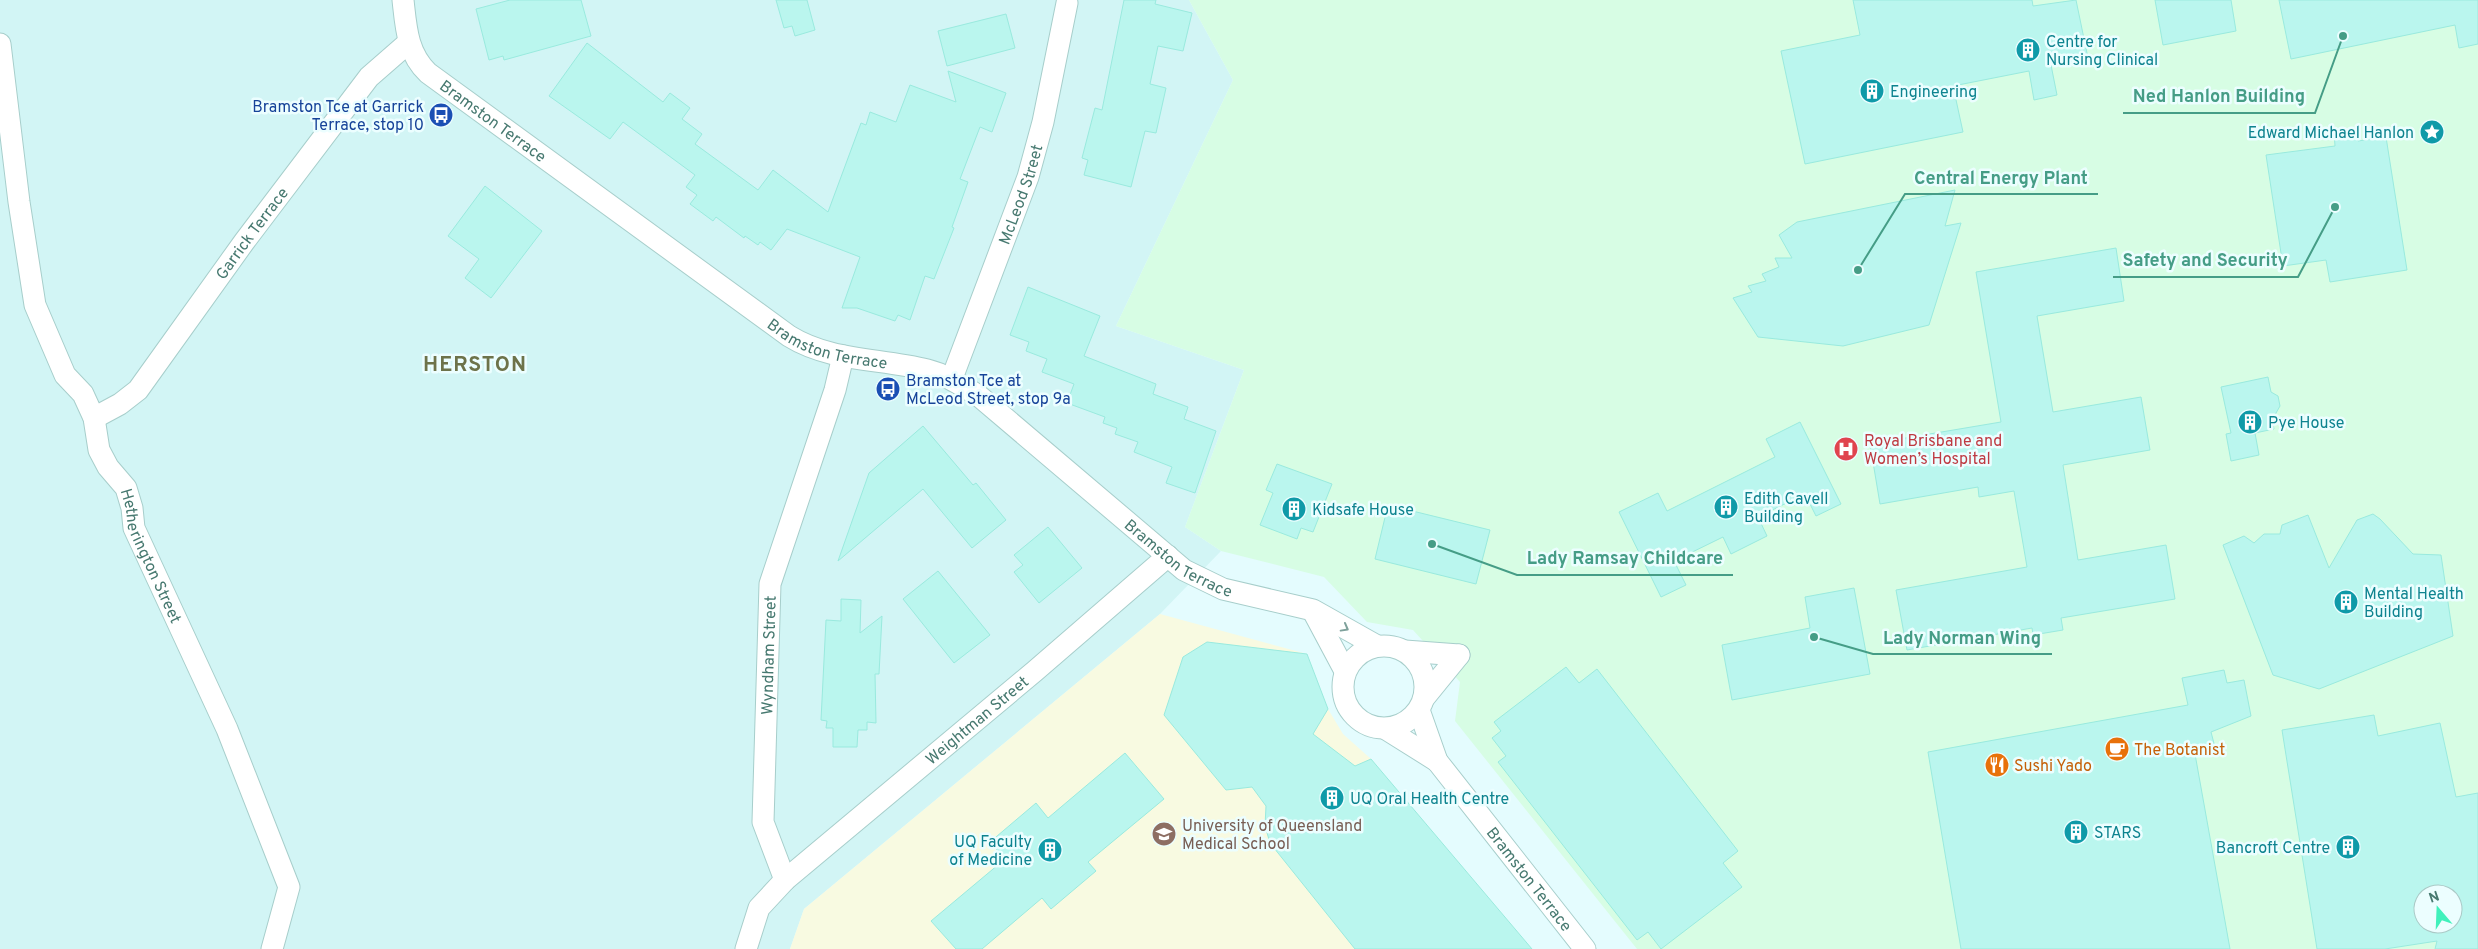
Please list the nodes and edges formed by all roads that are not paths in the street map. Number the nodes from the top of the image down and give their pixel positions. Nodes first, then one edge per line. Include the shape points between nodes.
1 (402, 0) edge
2 (1067, 3) dead end
3 (408, 43) junction
4 (0, 44) edge
5 (843, 356) junction
6 (952, 378) junction
7 (94, 418) junction
8 (1168, 556) junction
9 (1312, 610) junction
10 (1377, 646) junction
11 (1405, 651) junction
12 (1345, 672) junction
13 (1422, 704) junction
14 (1386, 729) junction
15 (1437, 761) junction
16 (785, 880) junction
17 (272, 949) edge
18 (746, 949) edge
19 (1585, 949) edge

1 - 3 street, Bramston Terrace
2 - 6 street, McLeod Street via 1043,122 1028,177
3 - 5 street, Bramston Terrace via 428,73 781,330 804,345
3 - 7 street, Garrick Terrace via 369,77 244,242 138,390
4 - 7 street, Hetherington Street via 35,305 65,374 83,394
5 - 6 street, Bramston Terrace via 927,370
5 - 16 street, Wyndham Street via 835,390 770,584 763,822
6 - 8 street, Bramston Terrace via 979,396
7 - 17 street, Hetherington Street via 99,450 108,467 126,488 134,528 227,729 289,887
8 - 9 street, Bramston Terrace via 1184,570 1223,589
8 - 16 street, Weightman Street
9 -> 10 street, Bramston Terrace
9 - 12 street
10 - 11 street via 1392,646
10 - 12 street via 1353,659
11 - 13 street via 1423,672 1426,685
11 - 13 street via 1459,654
12 - 14 street via 1342,686 1350,712 1361,722
13 - 14 street via 1410,720
13 - 15 street, Bramston Terrace
14 - 15 street, Bramston Terrace
15 - 19 street, Bramston Terrace
16 - 18 street via 759,908

